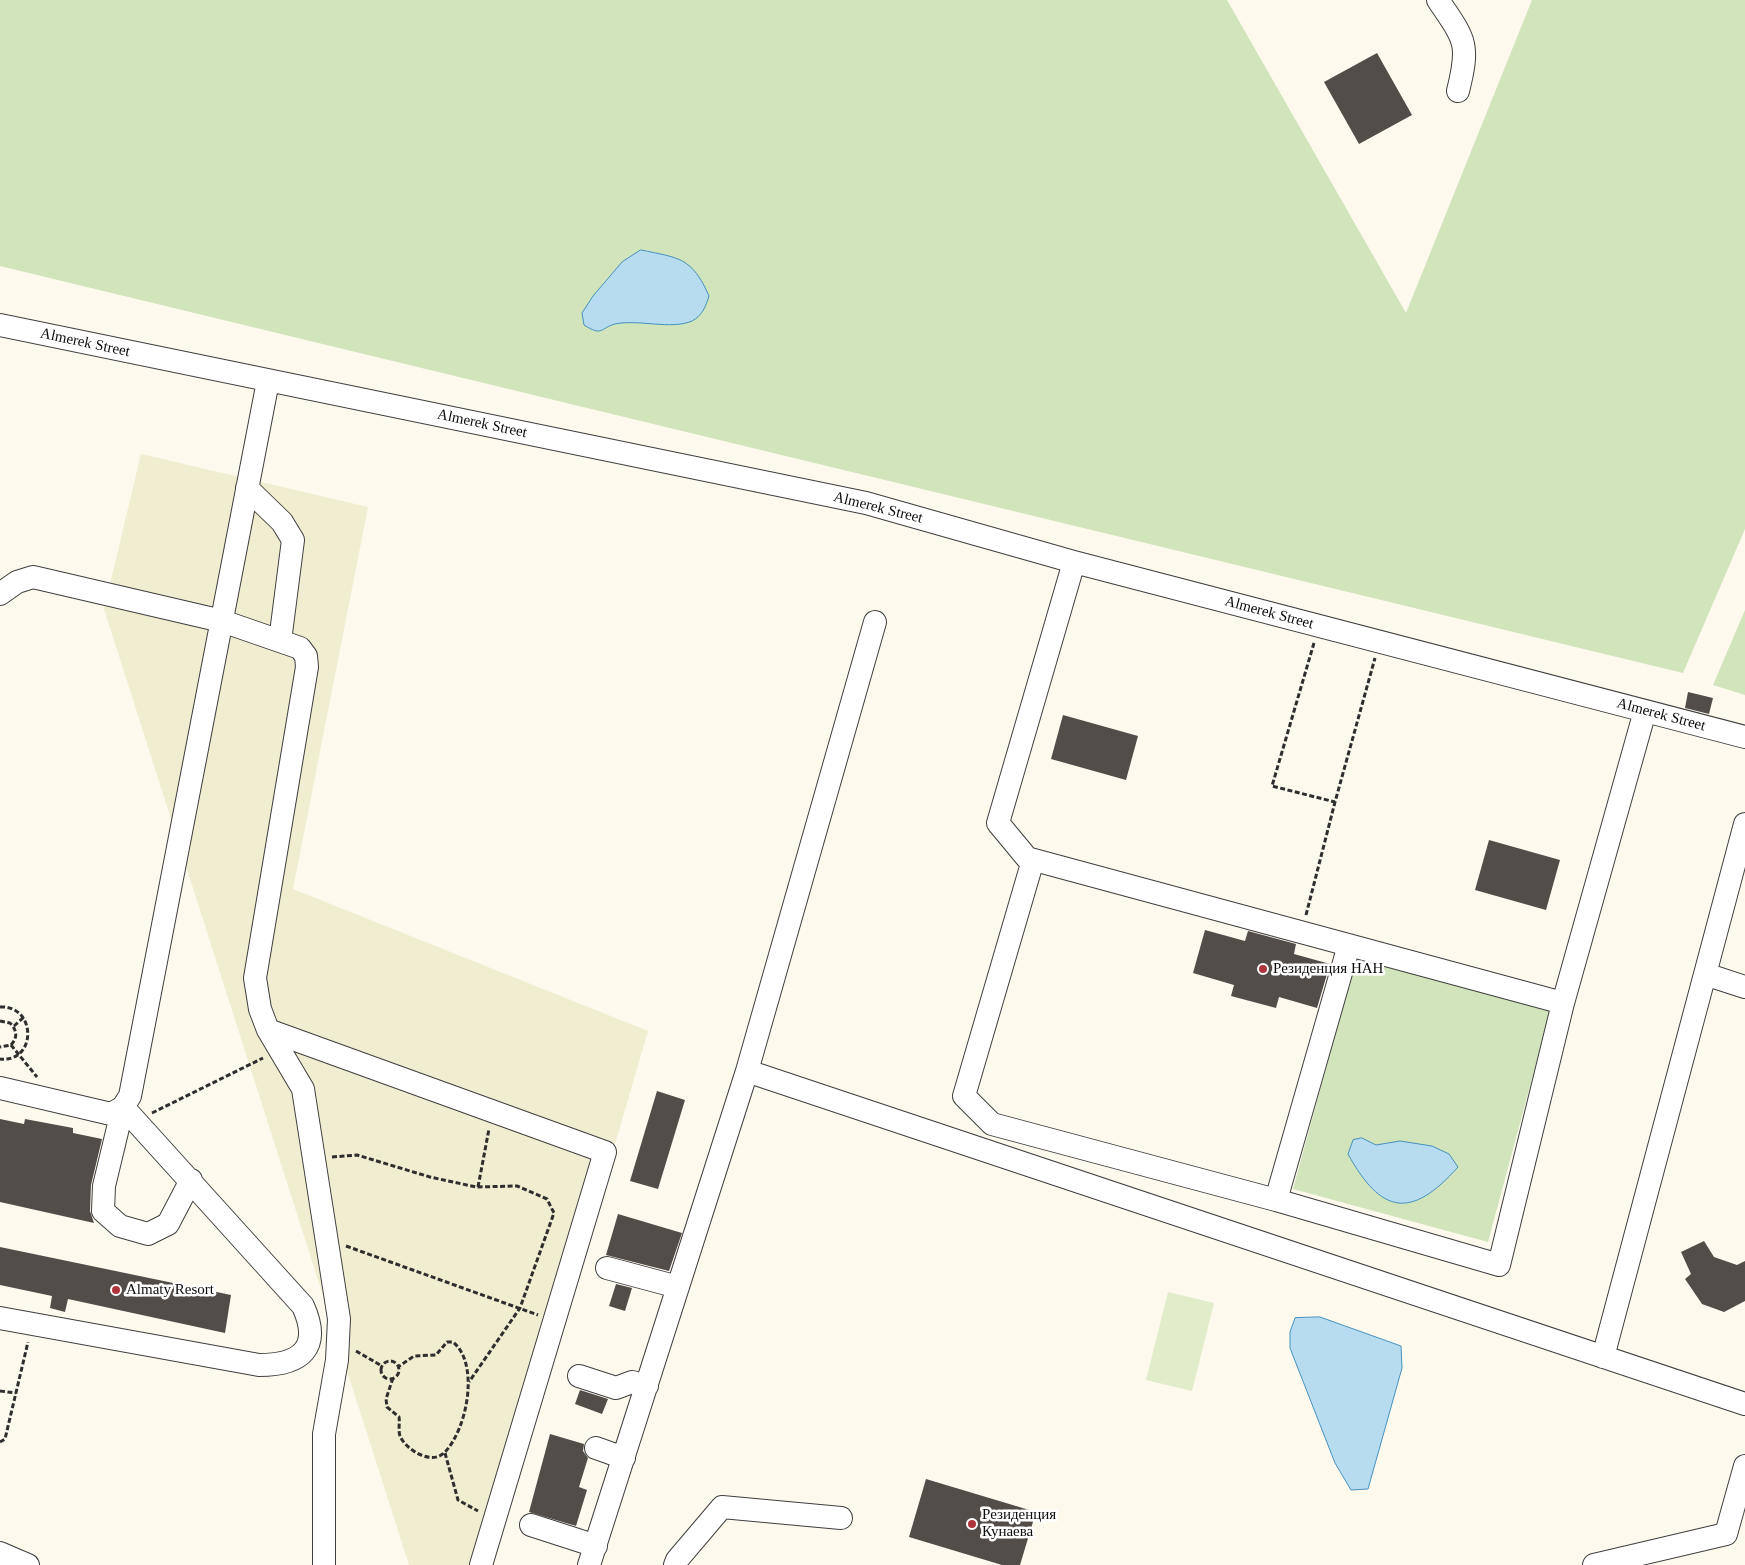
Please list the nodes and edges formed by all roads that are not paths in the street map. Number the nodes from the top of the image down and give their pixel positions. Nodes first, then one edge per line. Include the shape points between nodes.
1 (1438, 0) edge
2 (1458, 91) dead end
3 (0, 325) edge
4 (268, 381) junction
5 (247, 488) junction
6 (1074, 562) junction
7 (0, 594) edge
8 (222, 621) junction
9 (875, 622) dead end
10 (280, 641) junction
11 (1645, 711) junction
12 (1745, 737) edge
13 (1745, 824) edge
14 (1033, 860) junction
15 (1349, 946) junction
16 (1705, 974) junction
17 (1745, 987) edge
18 (1563, 1003) junction
19 (268, 1030) junction
20 (748, 1071) junction
21 (0, 1088) edge
22 (130, 1114) junction
23 (191, 1180) junction
24 (1276, 1200) junction
25 (608, 1268) dead end
26 (678, 1287) junction
27 (0, 1318) edge
28 (1603, 1357) junction
29 (579, 1376) dead end
30 (647, 1386) junction
31 (1745, 1404) edge
32 (596, 1448) dead end
33 (624, 1458) junction
34 (1745, 1466) edge
35 (841, 1518) dead end
36 (530, 1526) dead end
37 (0, 1553) edge
38 (593, 1555) edge
39 (28, 1565) edge
40 (324, 1565) edge
41 (481, 1565) edge
42 (675, 1565) edge
43 (1594, 1565) edge

1 - 2 street via 1460,32 1464,48 1466,59
3 - 4 street, Almerek Street
4 - 5 street
4 - 6 street, Almerek Street via 866,503
5 - 8 street
5 - 10 street via 282,522 293,540
6 - 11 street, Almerek Street
6 - 14 street via 998,823 1027,858
7 - 8 street via 17,582 33,577
8 - 10 street
8 - 22 street via 130,1096
9 - 20 street
10 - 19 street via 300,648 306,656 307,667 255,978 260,1009
11 - 12 street, Almerek Street
11 - 18 street
13 - 16 street
14 - 15 street
14 - 24 street via 964,1096 992,1124
15 - 18 street
15 - 24 street
16 - 17 street
16 - 28 street
18 - 24 street via 1499,1266
19 - 40 street via 303,1089 339,1319 338,1360 324,1434
19 - 41 street via 605,1152
20 - 26 street
20 - 28 street
21 - 22 street via 112,1114
22 - 23 street
22 - 23 street via 104,1186 102,1211 120,1226 148,1234 168,1224
23 - 27 street via 303,1306 311,1333 301,1356 281,1364 259,1365
25 - 26 street
26 - 30 street
28 - 31 street
29 - 30 street via 616,1388 632,1382
30 - 33 street
32 - 33 street
33 - 38 street
34 - 43 street via 1726,1534
35 - 42 street via 722,1507
36 - 38 street
37 - 39 street

